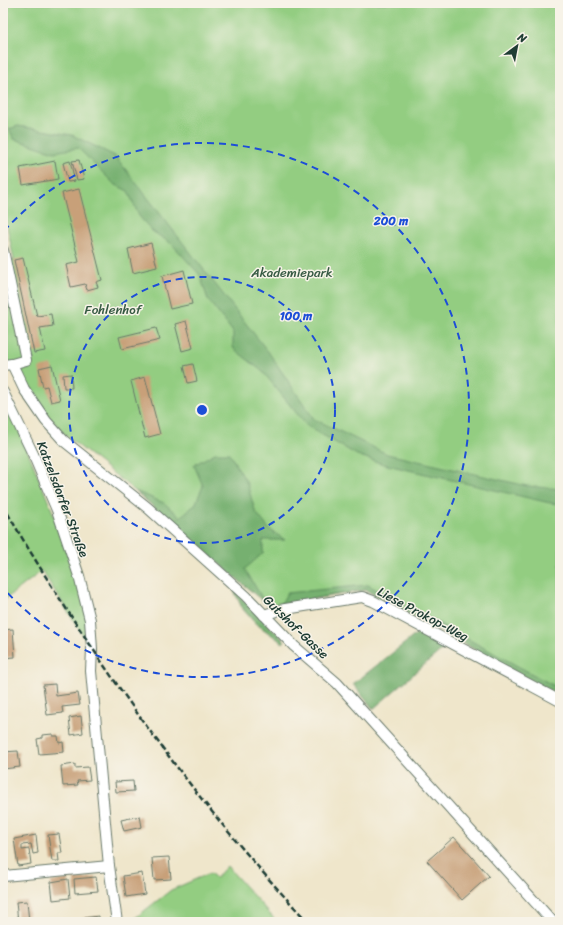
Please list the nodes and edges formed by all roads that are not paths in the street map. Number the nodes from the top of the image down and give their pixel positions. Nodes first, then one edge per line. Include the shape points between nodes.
1 (3, 250) edge
2 (8, 364) edge
3 (3, 392) edge
4 (264, 615) junction
5 (560, 701) edge
6 (109, 866) junction
7 (4, 876) dead end
8 (117, 922) edge
9 (553, 922) edge

1 - 2 street via 26,360
2 - 4 street, Gutshof-Gasse via 46,421 64,441 148,508
3 - 6 street, Katzelsdorfer Straße via 57,510 79,576 90,620 91,671
4 - 5 street, Liese Prokop-Weg via 279,610 362,597
4 - 9 street, Gutshof-Gasse via 294,646 337,683
6 - 7 street
6 - 8 street, Katzelsdorfer Straße

